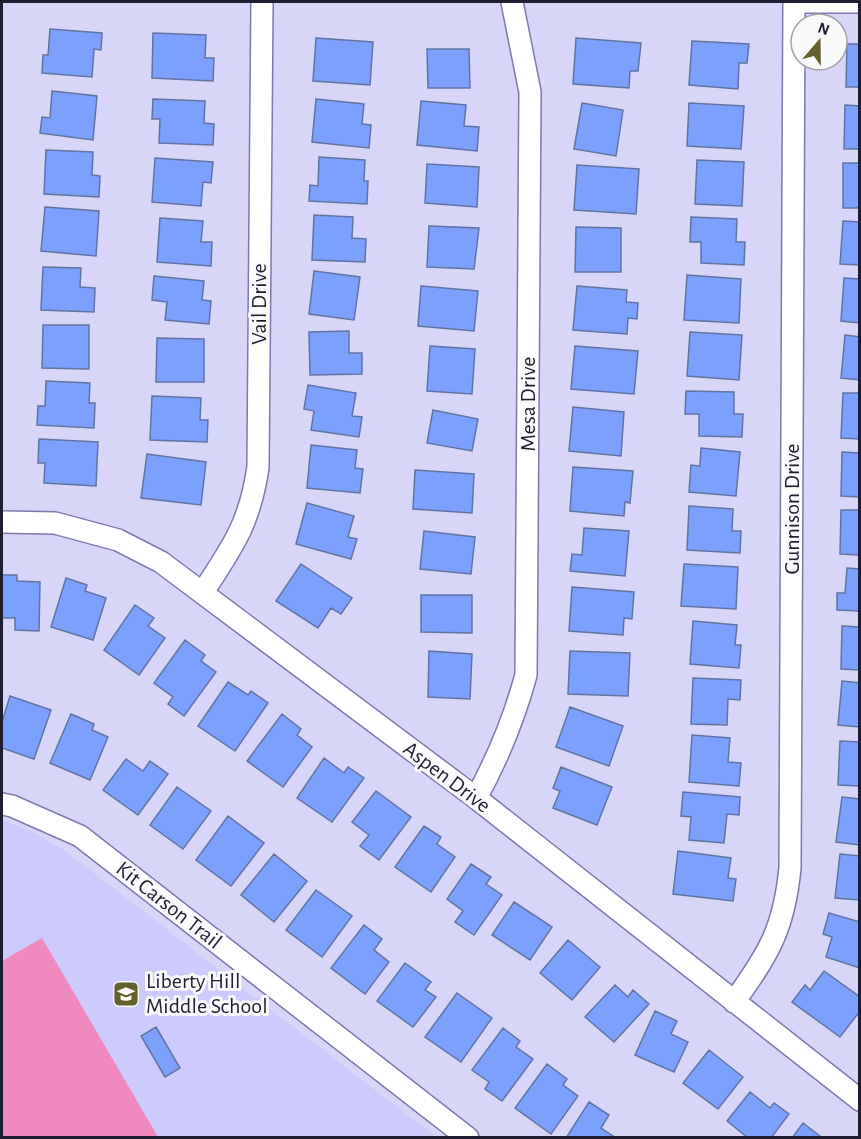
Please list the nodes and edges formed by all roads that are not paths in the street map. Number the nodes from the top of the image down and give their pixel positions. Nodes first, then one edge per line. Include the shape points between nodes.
1 (262, 2) edge
2 (512, 2) edge
3 (794, 2) edge
4 (860, 2) edge
5 (2, 522) edge
6 (203, 592) junction
7 (476, 798) junction
8 (2, 804) edge
9 (734, 1002) junction
10 (860, 1101) edge
11 (468, 1137) edge

1 - 6 street, Vail Drive via 258,467 253,501 238,537
2 - 7 street, Mesa Drive via 530,92 526,675 500,754
3 - 4 street
3 - 9 street, Gunnison Drive via 790,868 779,931
5 - 6 street, Aspen Drive via 55,523 118,540 160,562
6 - 7 street, Aspen Drive
7 - 9 street, Aspen Drive
8 - 11 street, Kit Carson Trail via 80,836
9 - 10 street, Aspen Drive

